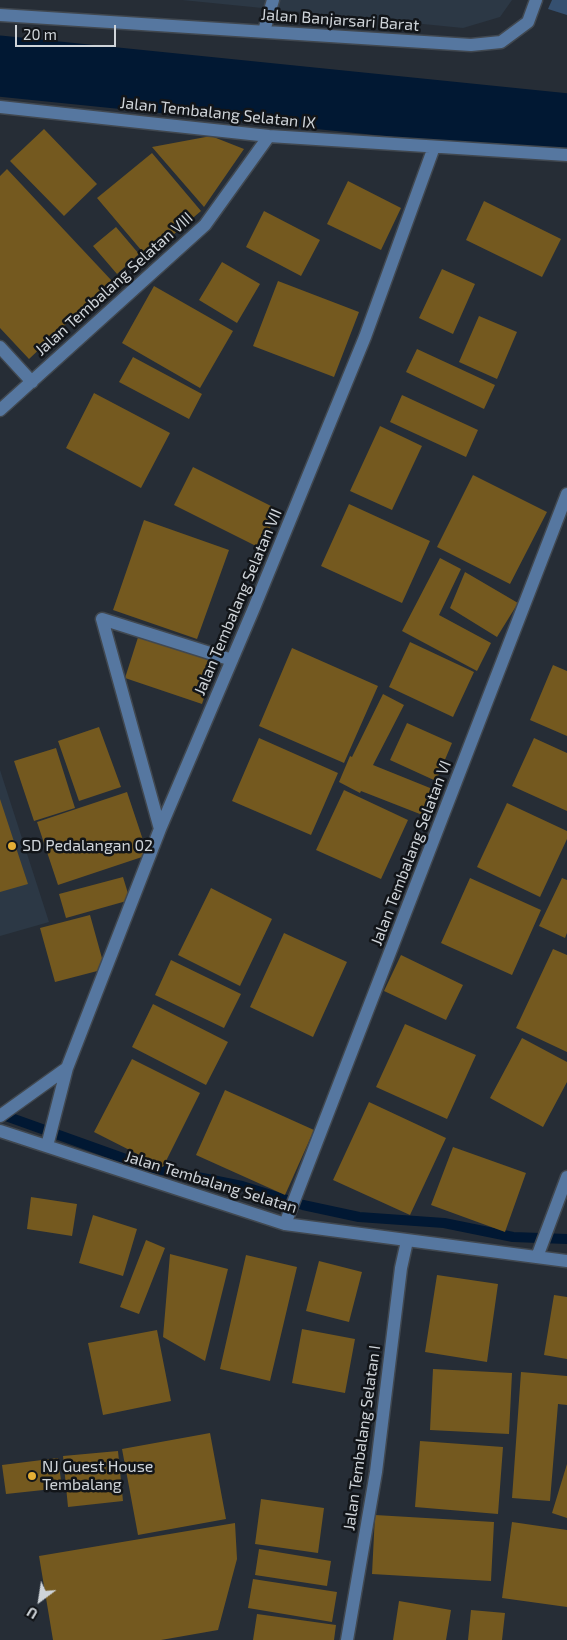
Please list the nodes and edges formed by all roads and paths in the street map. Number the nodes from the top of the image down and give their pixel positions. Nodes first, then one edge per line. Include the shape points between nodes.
1 (273, 0) edge
2 (536, 0) edge
3 (0, 15) edge
4 (264, 31) junction
5 (0, 107) edge
6 (269, 136) junction
7 (434, 147) junction
8 (567, 155) edge
9 (0, 347) edge
10 (32, 382) junction
11 (0, 410) edge
12 (567, 494) edge
13 (232, 660) junction
14 (160, 829) junction
15 (67, 1068) junction
16 (0, 1116) edge
17 (0, 1131) edge
18 (46, 1146) junction
19 (567, 1177) edge
20 (284, 1224) junction
21 (408, 1241) junction
22 (537, 1258) junction
23 (567, 1261) edge
24 (347, 1640) edge

1 - 4 street
2 - 4 street, Jalan Banjarsari Barat via 528,22 501,42 470,44
3 - 4 street, Jalan Banjarsari Barat
5 - 6 street, Jalan Tembalang Selatan IX
6 - 7 street, Jalan Tembalang Selatan IX
6 - 10 street, Jalan Tembalang Selatan VIII via 205,225
7 - 8 street
7 - 13 street, Jalan Tembalang Selatan VII via 365,337
9 - 10 street, Jalan Tembalang Selatan VIII
10 - 11 street, Jalan Tembalang Selatan VIII
12 - 20 street, Jalan Tembalang Selatan VI
13 - 14 street, Jalan Tembalang Selatan VII
13 - 14 street via 102,619
14 - 15 street, Jalan Tembalang Selatan VII
15 - 16 street
15 - 18 street, Jalan Tembalang Selatan VII
17 - 18 street, Jalan Tembalang Selatan
18 - 20 street, Jalan Tembalang Selatan
19 - 22 street
20 - 21 street, Jalan Tembalang Selatan
21 - 22 street, Jalan Tembalang Selatan
21 - 24 street, Jalan Tembalang Selatan I via 401,1268 376,1472
22 - 23 street, Jalan Tembalang Selatan

